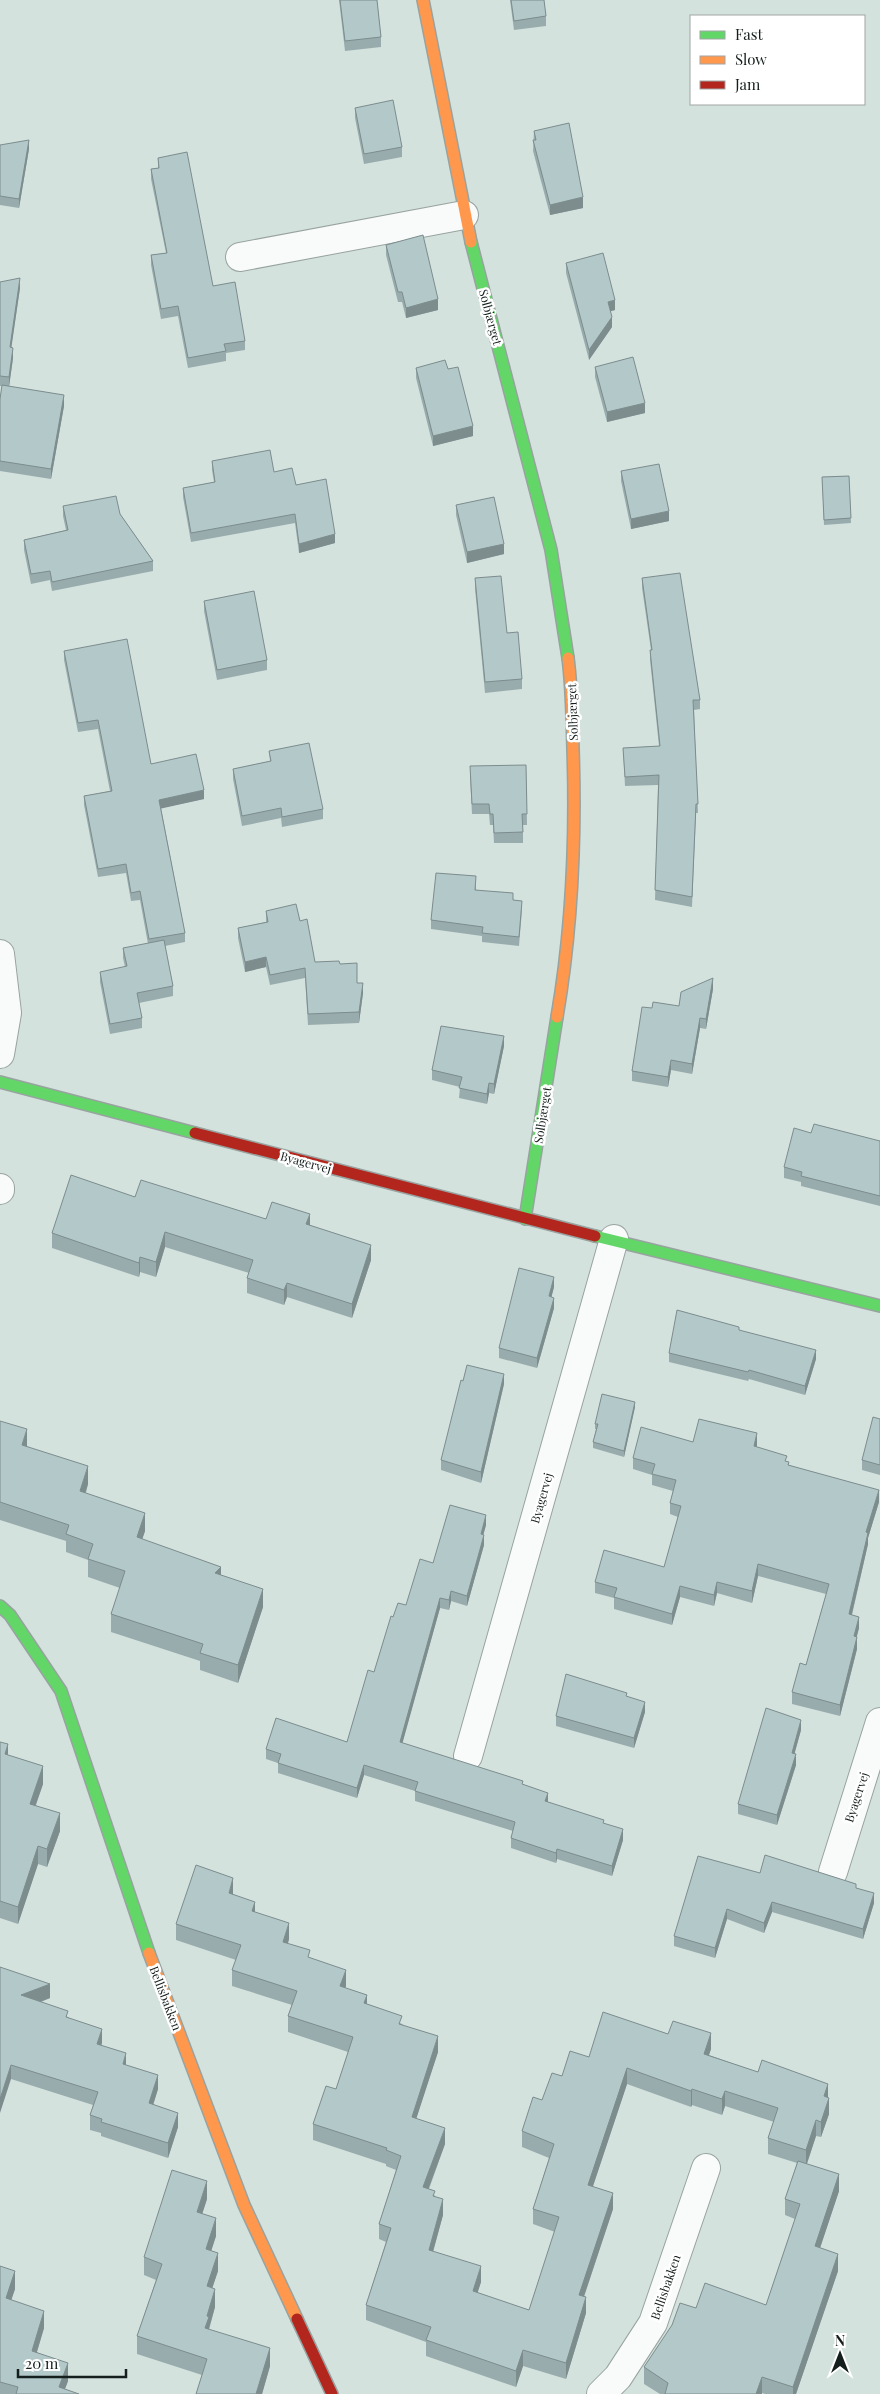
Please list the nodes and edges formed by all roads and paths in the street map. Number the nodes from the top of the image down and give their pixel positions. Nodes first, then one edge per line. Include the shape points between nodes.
1 (423, 0) edge
2 (464, 215) junction
3 (240, 257) dead end
4 (0, 954) edge
5 (0, 1054) edge
6 (0, 1082) edge
7 (525, 1219) junction
8 (614, 1239) junction
9 (880, 1306) edge
10 (0, 1606) edge
11 (880, 1722) edge
12 (468, 1756) dead end
13 (833, 1872) dead end
14 (706, 2168) dead end
15 (332, 2394) edge
16 (601, 2394) edge

1 - 2 street, Solbjærget
2 - 3 street
2 - 7 street, Solbjærget via 551,550 571,679 575,799 566,964
4 - 5 street via 7,1012
6 - 7 street, Byagervej
7 - 8 street, Byagervej
8 - 9 street, Byagervej
8 - 12 street, Byagervej
10 - 15 street, Bellisbakken via 10,1615 61,1691 135,1915 241,2196
11 - 13 street, Byagervej
14 - 16 street, Bellisbakken via 653,2323 618,2377

